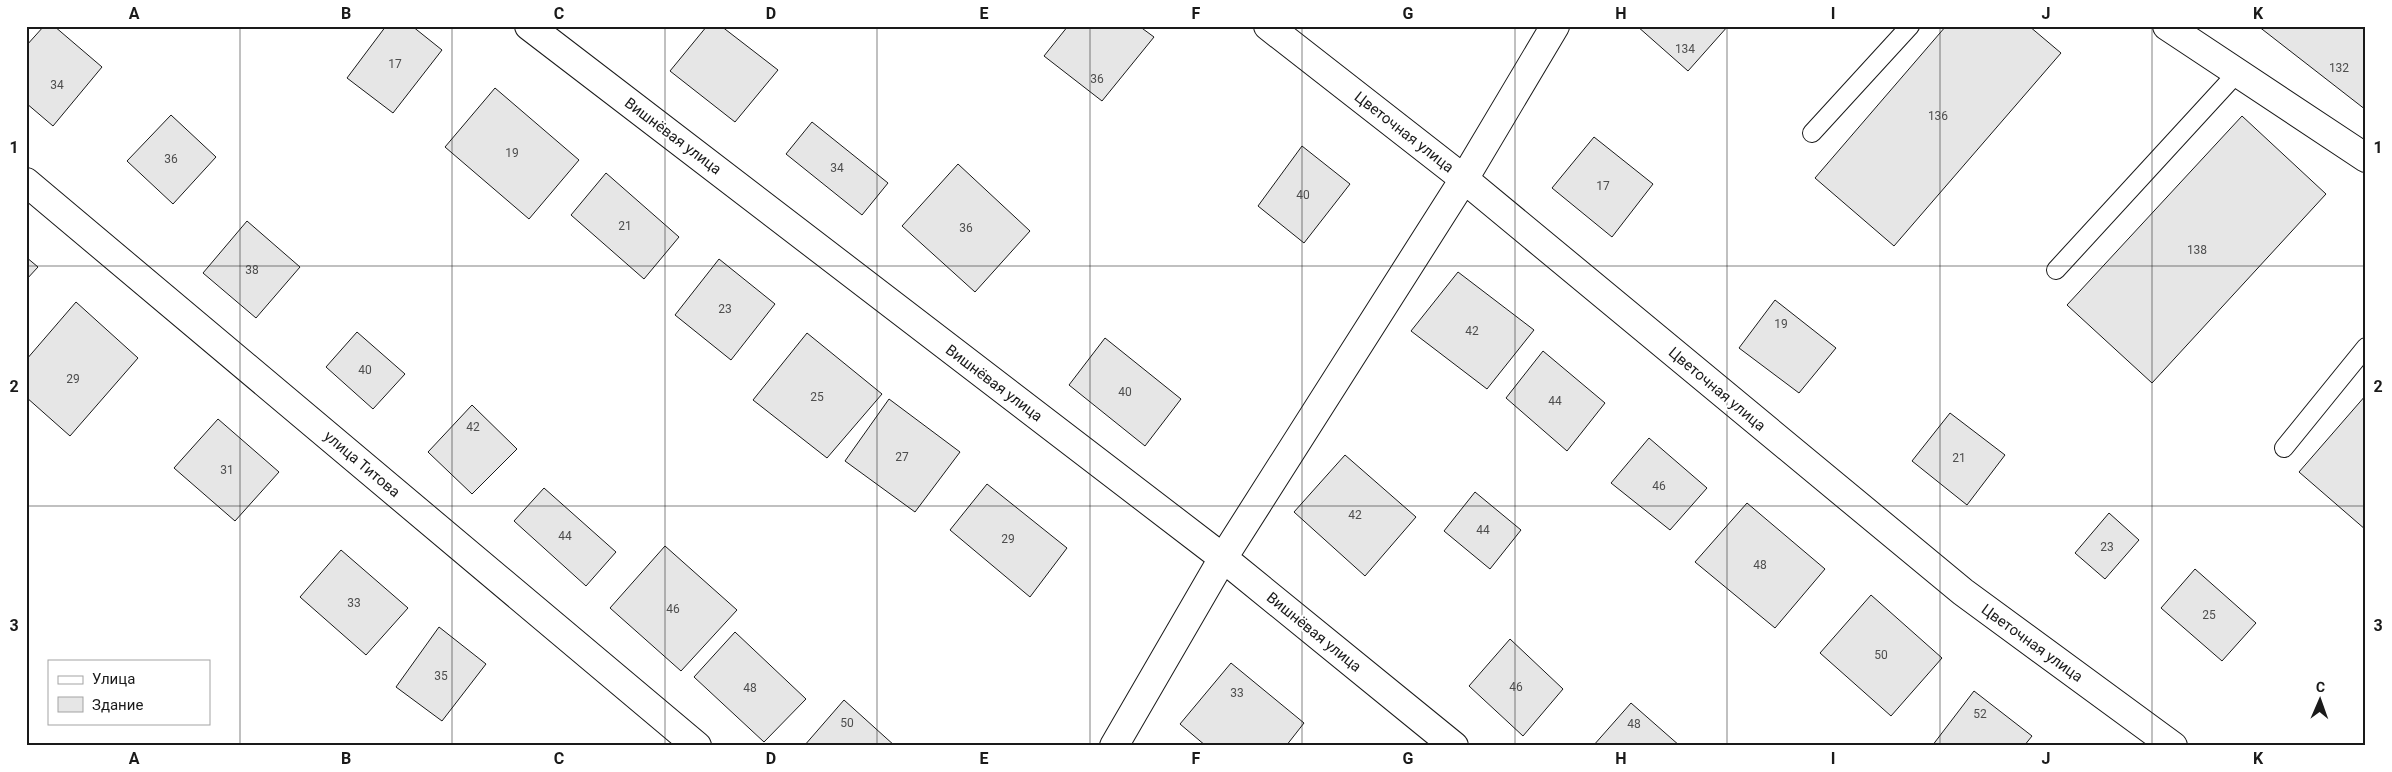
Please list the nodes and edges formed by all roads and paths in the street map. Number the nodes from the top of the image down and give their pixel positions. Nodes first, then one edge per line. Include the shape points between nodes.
1 (529, 26) edge
2 (1268, 26) edge
3 (1555, 26) edge
4 (1910, 26) edge
5 (2166, 26) edge
6 (2237, 73) junction
7 (1812, 133) dead end
8 (2366, 158) edge
9 (1464, 179) junction
10 (26, 182) edge
11 (2056, 270) dead end
12 (2366, 348) edge
13 (2284, 448) dead end
14 (1223, 558) junction
15 (2172, 745) edge
16 (698, 746) edge
17 (1114, 746) edge
18 (1454, 746) edge

1 - 14 street, Вишнёвая улица
2 - 9 street, Цветочная улица
3 - 9 street
4 - 7 lane
5 - 6 street
6 - 8 street
6 - 11 lane
9 - 14 street
9 - 15 street, Цветочная улица via 1963,592
10 - 16 street, улица Титова
12 - 13 lane
14 - 17 street
14 - 18 street, Вишнёвая улица

